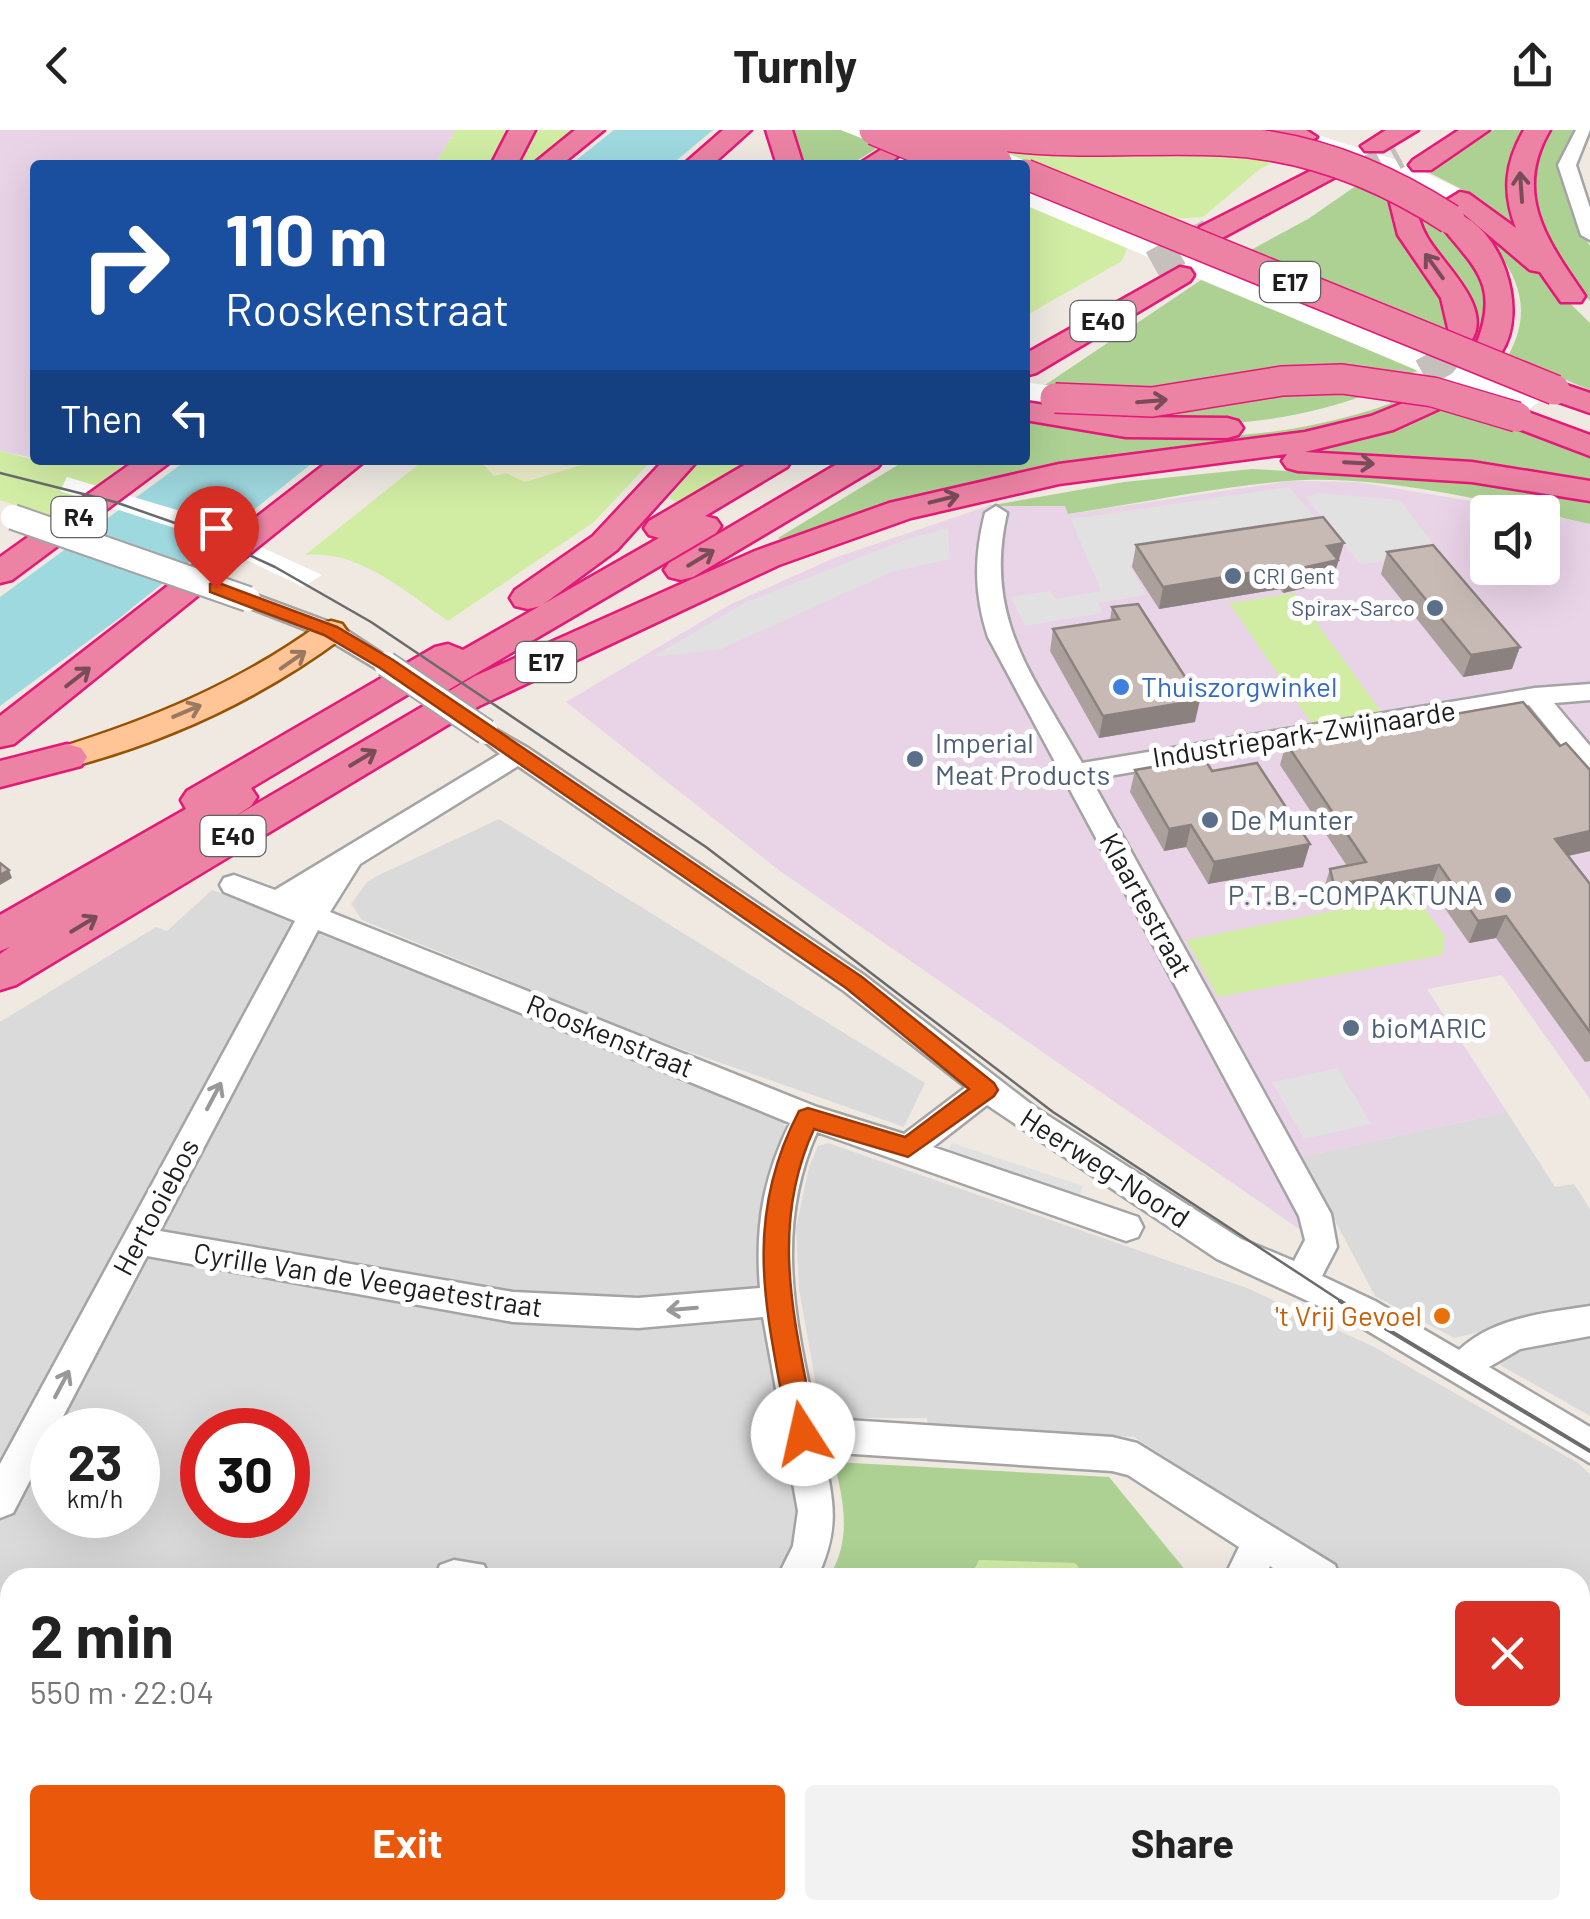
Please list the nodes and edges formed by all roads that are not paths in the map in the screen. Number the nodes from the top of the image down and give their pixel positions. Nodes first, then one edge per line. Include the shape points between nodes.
1 (522, 130) edge
2 (590, 130) edge
3 (738, 130) edge
4 (779, 130) edge
5 (874, 130) edge
6 (918, 130) edge
7 (970, 130) edge
8 (1271, 130) edge
9 (1445, 130) edge
10 (1476, 130) edge
11 (1537, 130) edge
12 (1584, 130) edge
13 (1400, 149) edge
14 (507, 160) edge
15 (551, 160) edge
16 (702, 160) edge
17 (790, 160) edge
18 (946, 160) edge
19 (991, 160) edge
20 (1030, 176) edge
21 (1030, 195) edge
22 (1402, 199) dead end
23 (1455, 209) junction
24 (1210, 232) tunnel mouth
25 (1590, 234) edge
26 (1236, 243) tunnel mouth
27 (1580, 305) edge
28 (1461, 335) dead end
29 (1030, 338) edge
30 (1490, 347) tunnel mouth
31 (1030, 364) edge
32 (1385, 394) tunnel mouth
33 (1428, 402) tunnel mouth
34 (1536, 404) junction
35 (1590, 404) edge
36 (1030, 406) edge
37 (1590, 428) edge
38 (1590, 446) edge
39 (1176, 460) junction
40 (150, 465) edge
41 (344, 465) edge
42 (677, 465) edge
43 (767, 465) edge
44 (809, 465) edge
45 (859, 465) edge
46 (1590, 490) edge
47 (996, 513) dead end
48 (7, 514) edge
49 (0, 573) edge
50 (330, 631) junction
51 (386, 678) junction
52 (1590, 692) edge
53 (1535, 696) junction
54 (476, 715) junction
55 (0, 736) edge
56 (519, 754) junction
57 (67, 757) joint
58 (1590, 762) edge
59 (1074, 773) junction
60 (0, 774) edge
61 (348, 860) junction
62 (234, 885) dead end
63 (280, 901) junction
64 (0, 916) edge
65 (315, 916) junction
66 (0, 935) edge
67 (0, 974) edge
68 (986, 1090) junction
69 (808, 1117) junction
70 (908, 1148) junction
71 (1022, 1192) joint
72 (1126, 1227) dead end
73 (138, 1242) junction
74 (1291, 1275) junction
75 (779, 1300) junction
76 (1590, 1321) edge
77 (1463, 1372) junction
78 (803, 1434) junction
79 (1590, 1446) edge
80 (0, 1500) edge
81 (1264, 1540) junction
82 (801, 1568) edge
83 (1248, 1568) edge
84 (1306, 1568) edge

1 - 14 highway
2 - 15 highway
3 - 16 highway
4 - 17 highway
5 - 18 highway, bridge
6 - 19 highway, bridge
7 - 23 highway, bridge via 1051,144 1210,140 1271,146 1372,173
8 - 23 highway via 1378,160
9 - 13 highway
10 - 13 highway
27 -> 11 highway via 1539,253 1520,199 1520,166
12 - 25 street via 1567,166
20 - 34 highway, E17, bridge
21 - 34 highway, E17
28 -> 22 highway via 1461,314 1407,227
23 - 27 highway via 1496,224
23 - 30 highway via 1498,283 1500,322
24 - 26 highway via 1344,173
29 - 31 highway, E40 via 1167,270
32 - 36 highway via 1294,420 1212,428 1126,427
33 - 39 highway, E17 via 1345,434
34 - 35 highway, E17
36 -> 34 highway, bridge via 1152,402 1282,381 1342,380
34 - 37 highway, E17
34 - 38 highway
39 -> 46 highway via 1366,463
54 -> 39 highway, E17 via 768,558 850,526 1007,484
40 - 49 highway, R4
55 -> 41 highway
42 - 51 highway via 605,542 554,582
43 - 51 highway
44 - 66 highway, E40
54 -> 45 highway, E40
47 - 59 street, Klaartestraat via 984,558 988,603
48 - 50 street, Heerweg-Noord, bridge
50 - 51 street, Heerweg-Noord
57 -> 50 main road via 274,674
51 - 54 street, Heerweg-Noord, bridge
51 - 64 highway
52 - 53 street, Industriepark-Zwijnaarde
53 - 58 street
53 - 59 street, Industriepark-Zwijnaarde
54 - 56 street, Heerweg-Noord
67 -> 54 highway, E40
56 - 61 street
56 - 68 street, Heerweg-Noord via 854,982
57 - 60 highway
59 - 74 street, Klaartestraat via 1315,1214 1321,1250 1302,1275
61 - 63 street
61 - 65 street
62 - 63 street, Rooskenstraat
63 - 65 street, Rooskenstraat
65 - 69 street, Rooskenstraat
73 -> 65 street, Hertooiebos
68 - 70 street
68 - 74 street, Heerweg-Noord via 1229,1248
69 - 70 street, Rooskenstraat
69 - 75 street via 789,1157 774,1226
70 - 71 street, Rooskenstraat
71 - 72 street, Heerweg-Noord
75 -> 73 street, Cyrille Van de Veegaetestraat via 638,1312 514,1306
80 -> 73 street, Hertooiebos
74 - 77 street, Heerweg-Noord
75 - 78 street
76 - 77 street via 1502,1338 1479,1350
77 - 79 street, Heerweg-Noord
78 - 81 street via 1112,1454 1149,1466
78 - 82 street via 817,1511
81 - 83 street
81 - 84 street

